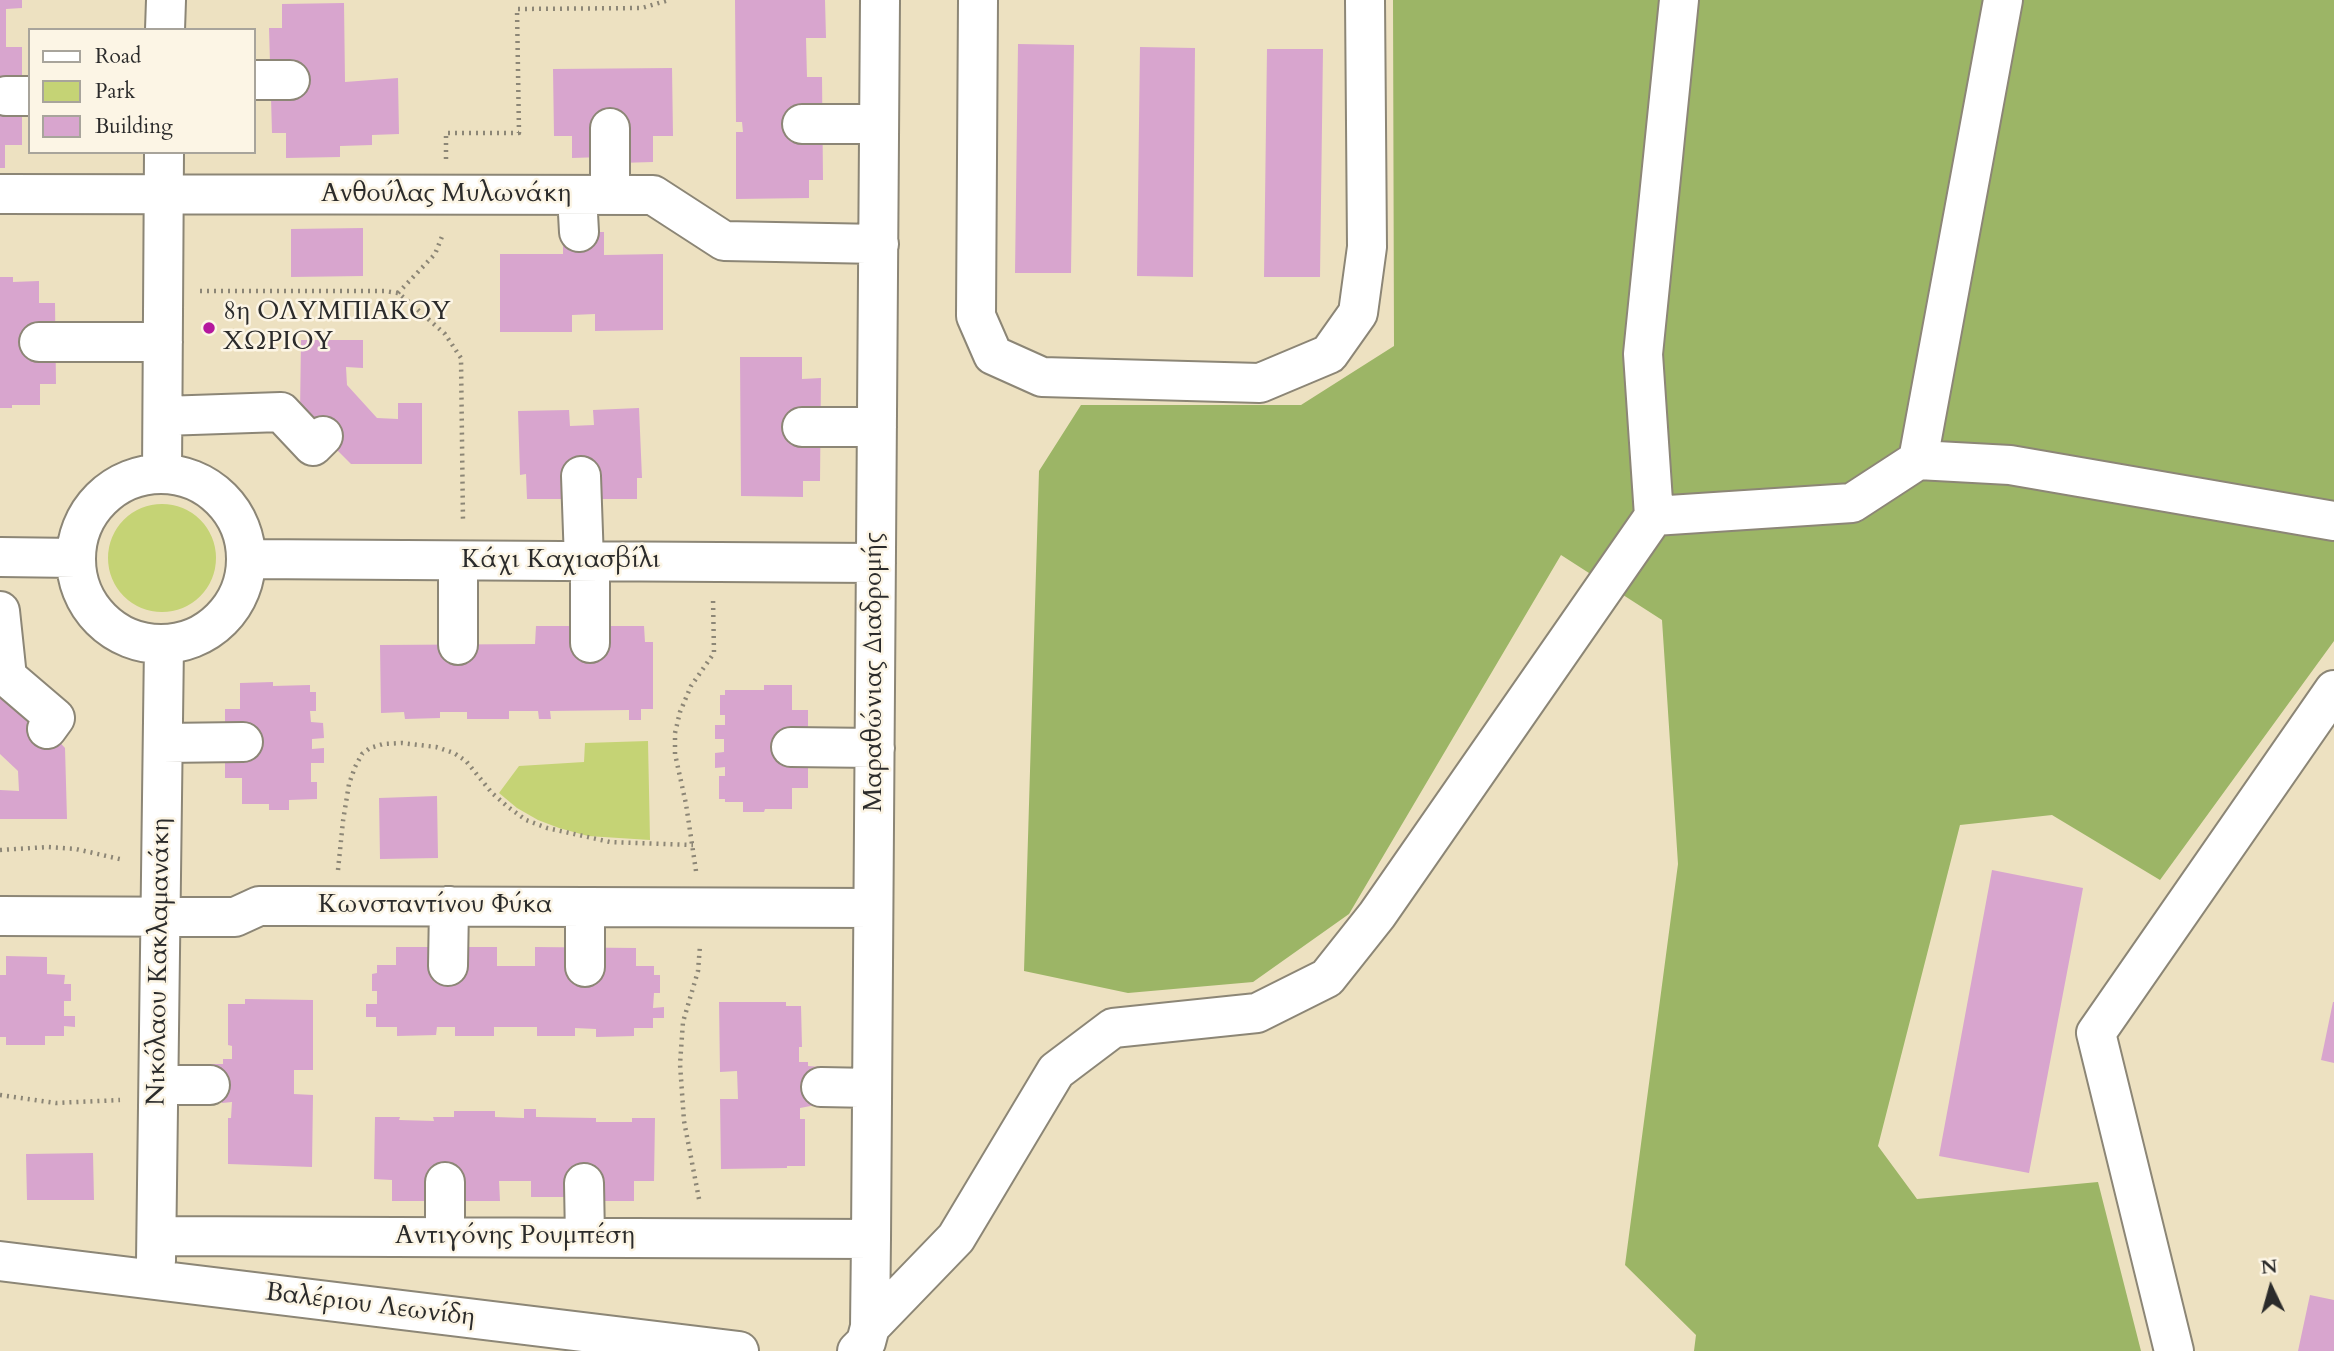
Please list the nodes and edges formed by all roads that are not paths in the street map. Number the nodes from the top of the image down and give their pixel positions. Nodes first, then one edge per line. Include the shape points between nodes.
1 (166, 0) edge
2 (880, 0) edge
3 (978, 0) edge
4 (1365, 0) edge
5 (1679, 0) edge
6 (2003, 0) edge
7 (165, 28) edge
8 (802, 124) dead end
9 (879, 124) junction
10 (610, 128) dead end
11 (164, 154) edge
12 (0, 194) edge
13 (164, 194) junction
14 (589, 207) junction
15 (878, 244) junction
16 (39, 342) dead end
17 (163, 342) junction
18 (163, 416) junction
19 (802, 427) dead end
20 (877, 427) junction
21 (323, 436) dead end
22 (1918, 460) junction
23 (162, 474) junction
24 (581, 476) dead end
25 (1654, 516) junction
26 (2334, 521) edge
27 (0, 557) edge
28 (76, 558) junction
29 (247, 559) junction
30 (460, 561) junction
31 (587, 561) junction
32 (876, 563) junction
33 (0, 611) edge
34 (590, 642) dead end
35 (164, 644) junction
36 (458, 645) dead end
37 (2334, 691) edge
38 (47, 729) dead end
39 (243, 742) dead end
40 (163, 743) junction
41 (791, 747) dead end
42 (875, 748) junction
43 (449, 906) junction
44 (585, 907) junction
45 (873, 908) junction
46 (0, 916) edge
47 (161, 917) junction
48 (448, 966) dead end
49 (585, 967) dead end
50 (210, 1085) dead end
51 (821, 1087) dead end
52 (872, 1088) junction
53 (159, 1090) junction
54 (445, 1182) dead end
55 (584, 1183) dead end
56 (158, 1236) junction
57 (446, 1237) junction
58 (584, 1238) junction
59 (872, 1239) junction
60 (0, 1261) edge
61 (155, 1280) junction
62 (864, 1340) edge
63 (739, 1351) edge
64 (2175, 1351) edge

1 - 7 street
2 - 9 street, Μαραθώνιας Διαδρομής
3 - 4 street via 976,316 993,355 1042,377 1260,383 1329,354 1358,313 1367,247
5 - 25 street via 1643,354
6 - 22 street
8 - 9 street
9 - 15 street, Μαραθώνιας Διαδρομής
10 - 14 street
11 - 13 street
12 - 13 street, Ανθούλας Μυλωνάκη
13 - 14 street, Ανθούλας Μυλωνάκη via 445,195
13 - 17 street
14 - 15 street, Ανθούλας Μυλωνάκη via 653,195 724,241
15 - 20 street, Μαραθώνιας Διαδρομής
16 - 17 street
17 - 18 street
18 - 21 street via 281,412 313,446
18 - 23 street
19 - 20 street
20 - 32 street, Μαραθώνιας Διαδρομής
22 - 25 street via 1852,503
22 - 26 street via 2010,465
23 - 28 street via 136,477 93,508 80,531
23 - 29 street via 188,478 212,490 231,509 243,533
24 - 31 street
25 - 62 street via 1377,915 1327,978 1256,1013 1113,1028 1056,1071 956,1238
27 - 28 street
28 - 35 street via 80,584 102,619 136,641
29 - 30 street, Κάχι Καχιασβίλι
29 - 35 street via 240,591 223,619 195,637
30 - 31 street, Κάχι Καχιασβίλι
30 - 36 street
31 - 32 street, Κάχι Καχιασβίλι
31 - 34 street
32 - 42 street, Μαραθώνιας Διαδρομής
33 - 38 street via 7,677 55,718
35 - 40 street, Νικόλαου Κακλαμανάκη
37 - 64 street via 2096,1033
39 - 40 street
40 - 47 street, Νικόλαου Κακλαμανάκη
41 - 42 street
42 - 45 street, Μαραθώνιας Διαδρομής
43 - 44 street, Κωνσταντίνου Φύκα
43 - 47 street, Κωνσταντίνου Φύκα via 259,906 235,917
43 - 48 street
44 - 45 street, Κωνσταντίνου Φύκα
44 - 49 street
45 - 52 street, Μαραθώνιας Διαδρομής
46 - 47 street, Κωνσταντίνου Φύκα
47 - 53 street, Νικόλαου Κακλαμανάκη
50 - 53 street
51 - 52 street
52 - 59 street, Μαραθώνιας Διαδρομής
53 - 56 street, Νικόλαου Κακλαμανάκη
54 - 57 street
55 - 58 street
56 - 57 street, Αντιγόνης Ρουμπέση
56 - 61 street, Νικόλαου Κακλαμανάκη
57 - 58 street, Αντιγόνης Ρουμπέση
58 - 59 street, Αντιγόνης Ρουμπέση
59 - 62 street, Μαραθώνιας Διαδρομής
60 - 61 street, Βαλέριου Λεωνίδη
61 - 63 street, Βαλέριου Λεωνίδη

